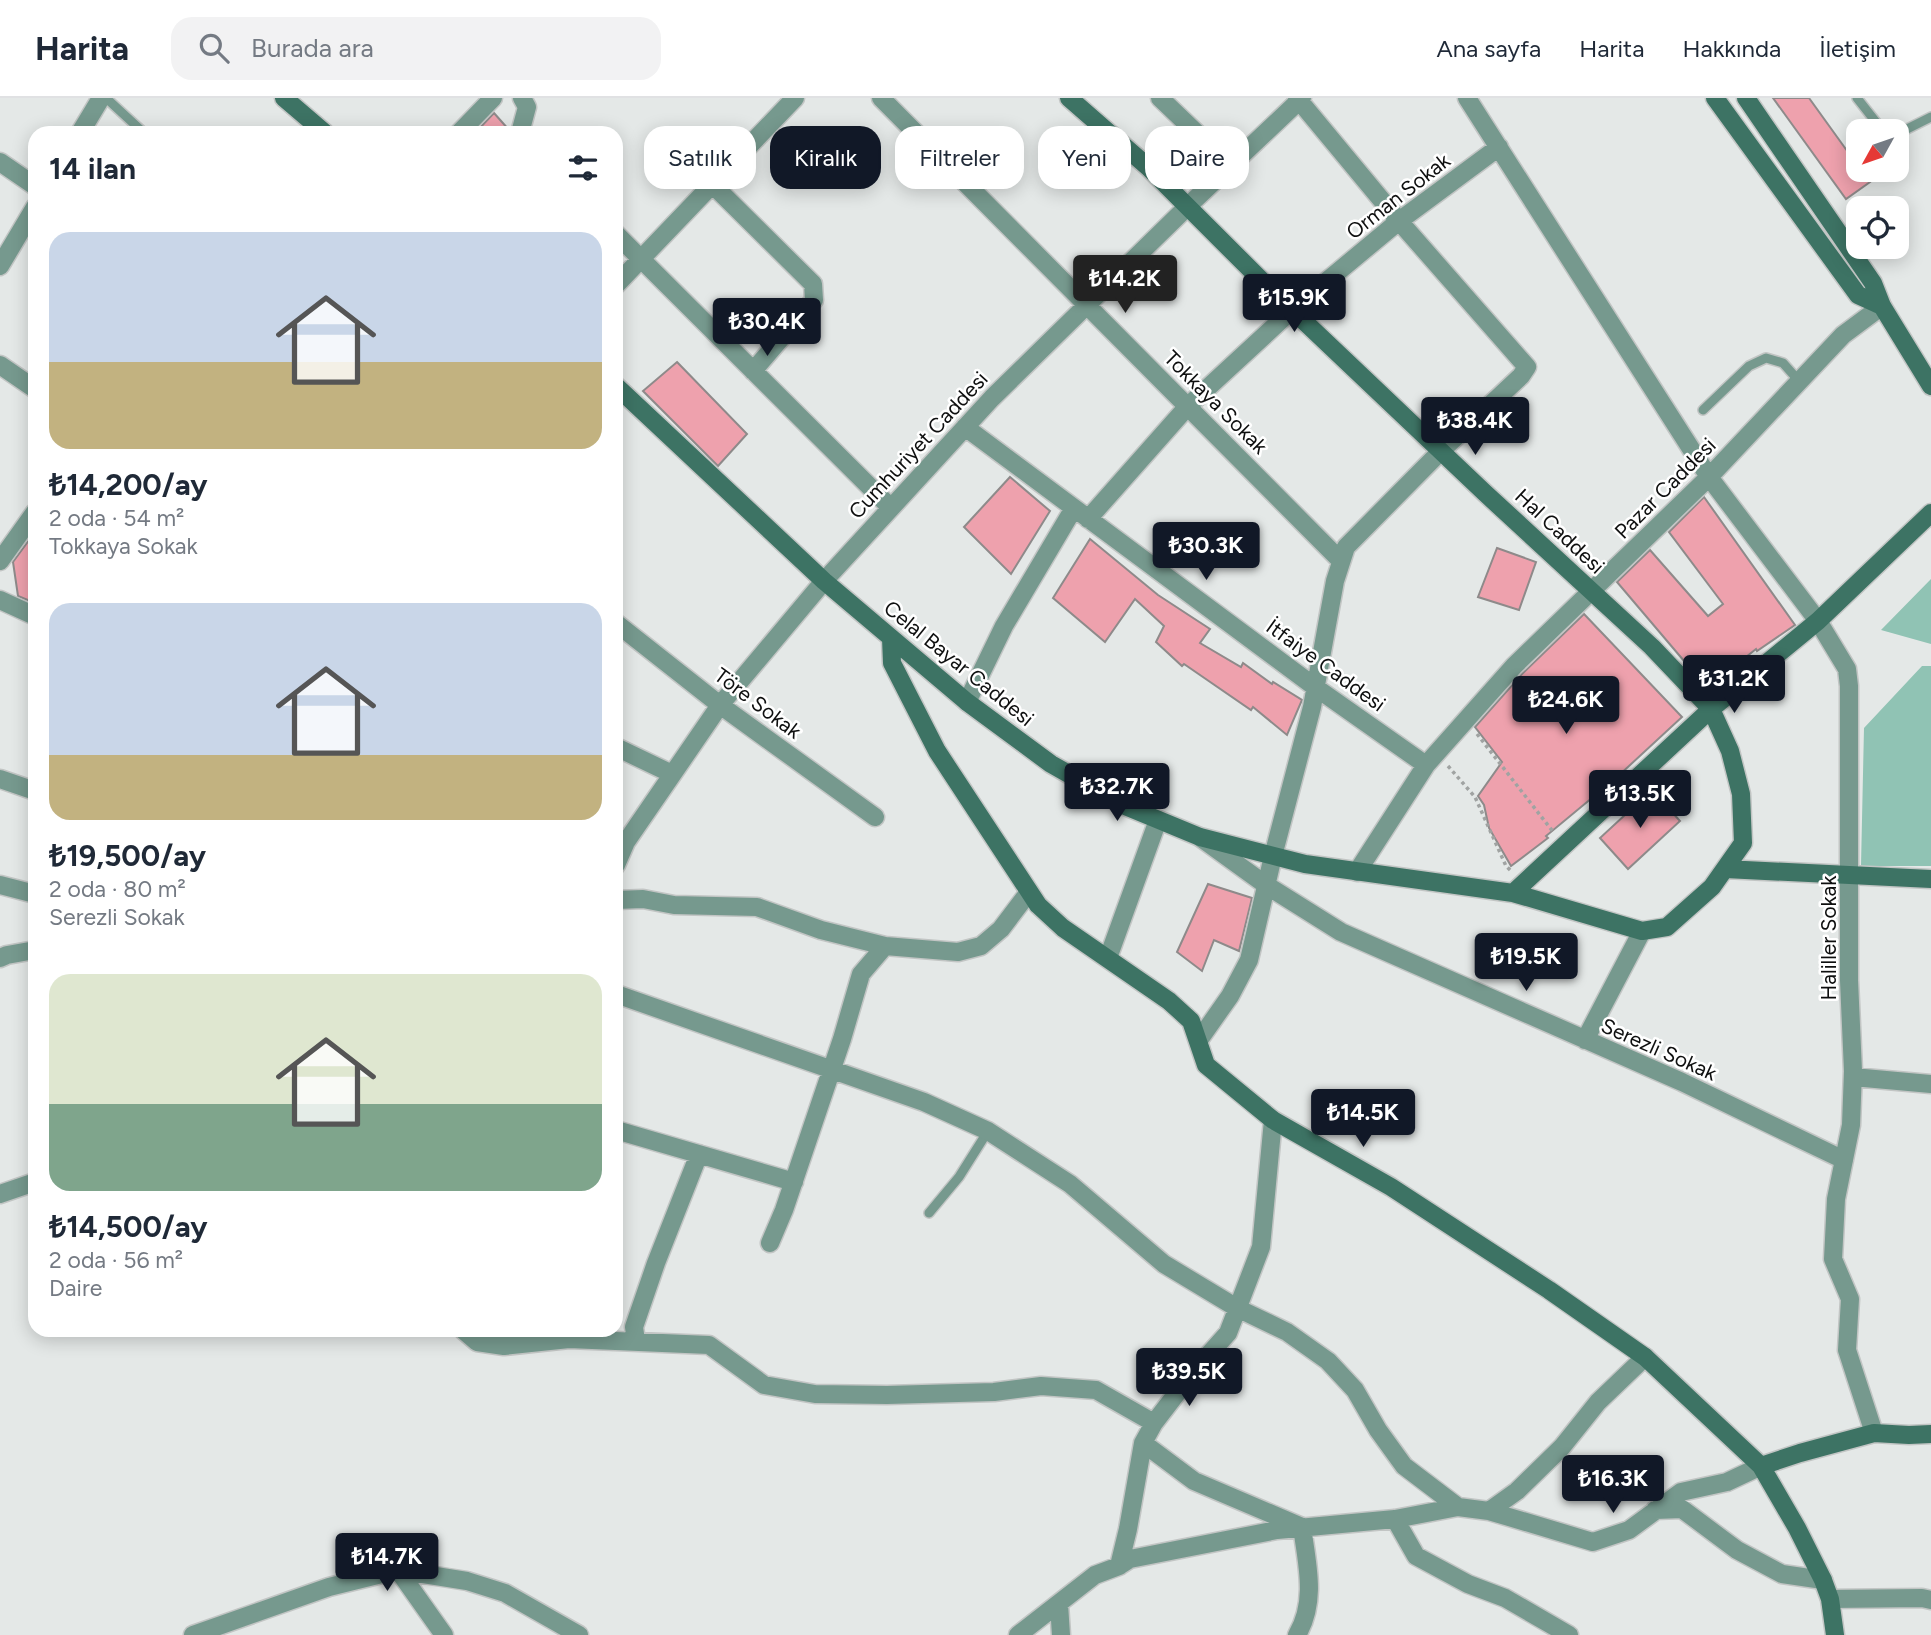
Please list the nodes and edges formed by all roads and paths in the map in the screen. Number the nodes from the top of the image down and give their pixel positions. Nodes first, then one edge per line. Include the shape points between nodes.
1 (101, 98) edge
2 (106, 98) edge
3 (284, 98) edge
4 (493, 98) edge
5 (795, 98) edge
6 (881, 98) edge
7 (1069, 98) edge
8 (1160, 98) edge
9 (1467, 98) edge
10 (1715, 98) edge
11 (1746, 98) edge
12 (1857, 98) edge
13 (1299, 99) edge
14 (529, 101) edge
15 (1931, 117) edge
16 (1874, 119) edge
17 (84, 126) edge
18 (136, 126) edge
19 (310, 126) edge
20 (466, 126) edge
21 (522, 126) edge
22 (1189, 126) edge
23 (1909, 128) edge
24 (756, 138) edge
25 (1499, 147) junction
26 (1249, 148) edge
27 (0, 162) edge
28 (28, 181) edge
29 (707, 189) edge
30 (717, 189) edge
31 (1206, 189) edge
32 (1188, 206) junction
33 (28, 219) edge
34 (1399, 221) junction
35 (623, 241) edge
36 (640, 259) junction
37 (0, 266) edge
38 (623, 277) edge
39 (1087, 304) junction
40 (1882, 306) junction
41 (1292, 310) junction
42 (0, 365) edge
43 (753, 371) junction
44 (1799, 381) junction
45 (28, 383) edge
46 (1931, 386) edge
47 (623, 393) edge
48 (1188, 406) junction
49 (1703, 410) dead end
50 (965, 427) junction
51 (1441, 451) junction
52 (1709, 477) junction
53 (891, 508) junction
54 (1081, 513) junction
55 (1931, 513) edge
56 (28, 522) edge
57 (0, 561) edge
58 (1341, 561) junction
59 (824, 581) junction
60 (1593, 592) junction
61 (0, 600) edge
62 (28, 613) edge
63 (1818, 621) junction
64 (623, 629) edge
65 (891, 638) junction
66 (1315, 687) junction
67 (967, 702) junction
68 (720, 705) junction
69 (1711, 709) junction
70 (1465, 720) junction
71 (623, 750) edge
72 (1431, 759) junction
73 (672, 774) junction
74 (0, 779) edge
75 (28, 789) edge
76 (875, 817) dead end
77 (1158, 820) junction
78 (1200, 837) junction
79 (623, 838) edge
80 (1565, 845) junction
81 (1273, 856) junction
82 (1725, 869) junction
83 (1357, 872) junction
84 (1850, 875) junction
85 (1931, 879) edge
86 (1266, 884) junction
87 (0, 886) edge
88 (1518, 888) junction
89 (28, 892) edge
90 (1030, 892) junction
91 (623, 900) edge
92 (1642, 931) junction
93 (885, 946) junction
94 (28, 951) edge
95 (0, 958) edge
96 (1108, 958) junction
97 (623, 996) edge
98 (1199, 1040) junction
99 (1585, 1040) junction
100 (832, 1070) junction
101 (1853, 1077) junction
102 (1931, 1084) edge
103 (1273, 1120) junction
104 (988, 1130) junction
105 (623, 1132) edge
106 (699, 1154) junction
107 (1844, 1160) junction
108 (794, 1182) junction
109 (28, 1184) edge
110 (0, 1194) edge
111 (929, 1213) dead end
112 (770, 1243) dead end
113 (1237, 1308) junction
114 (471, 1337) edge
115 (636, 1341) junction
116 (1645, 1357) junction
117 (1154, 1423) junction
118 (1874, 1433) junction
119 (1931, 1434) edge
120 (1143, 1443) junction
121 (1761, 1466) junction
122 (1458, 1507) junction
123 (1655, 1510) junction
124 (1489, 1511) junction
125 (1395, 1518) junction
126 (1302, 1527) junction
127 (1119, 1566) junction
128 (398, 1570) junction
129 (1823, 1580) junction
130 (1830, 1599) junction
131 (1931, 1600) edge
132 (1059, 1604) junction
133 (193, 1635) edge
134 (444, 1635) edge
135 (579, 1635) edge
136 (1018, 1635) edge
137 (1060, 1635) edge
138 (1297, 1635) edge
139 (1569, 1635) edge
140 (1835, 1635) edge

1 - 17 street
2 - 18 lane
3 - 19 street
4 - 20 street
5 - 24 street
6 - 39 street, Tokkaya Sokak
7 - 32 street, Hal Caddesi
8 - 22 street
9 - 25 street, Haliller Sokak
10 - 40 street via 1858,295
11 - 40 street via 1873,283
12 - 16 lane
13 - 26 street, Cumhuriyet Caddesi
13 - 34 street
14 - 21 street
15 - 23 lane
25 - 34 street, Orman Sokak
25 - 52 street, Haliller Sokak
27 - 28 street
29 - 36 street
30 - 43 street via 813,284 814,300
31 - 32 street, Cumhuriyet Caddesi
32 - 39 street, Cumhuriyet Caddesi
32 - 41 street, Hal Caddesi
33 - 37 street
34 - 41 street, Orman Sokak
34 - 51 street via 1527,367
35 - 36 street
36 - 38 street
36 - 43 street
39 - 48 street, Tokkaya Sokak
39 - 50 street, Cumhuriyet Caddesi
40 - 44 street, Pazar Caddesi via 1843,335
40 - 46 street
41 - 48 street, Orman Sokak
41 - 51 street, Hal Caddesi
42 - 45 street
43 - 53 street
44 - 49 lane via 1783,363 1766,358 1749,366
44 - 52 street, Pazar Caddesi
47 - 59 street, Celal Bayar Caddesi
48 - 54 street, Orman Sokak
48 - 58 street, Tokkaya Sokak
50 - 53 street, Cumhuriyet Caddesi
50 - 54 street, İtfaiye Caddesi
51 - 58 street via 1346,547
51 - 60 street, Hal Caddesi
52 - 60 street, Pazar Caddesi
52 - 63 street, Haliller Sokak
53 - 59 street, Cumhuriyet Caddesi
54 - 66 street, İtfaiye Caddesi
54 - 67 street, Orman Sokak via 1004,626
55 - 63 street
56 - 57 street
58 - 66 street
59 - 65 street, Celal Bayar Caddesi
59 - 68 street, Cumhuriyet Caddesi
60 - 69 street, Hal Caddesi
60 - 70 street, Pazar Caddesi via 1514,666
61 - 62 street
63 - 69 street
63 - 84 street, Haliller Sokak via 1847,669
64 - 68 street, Töre Sokak
65 - 67 street, Celal Bayar Caddesi
65 - 90 street via 892,663 926,730
66 - 72 street, İtfaiye Caddesi
66 - 81 street
67 - 77 street, Celal Bayar Caddesi via 1051,764
68 - 73 street, Cumhuriyet Caddesi
68 - 76 street, Töre Sokak
69 - 80 street
69 - 82 street, Hal Caddesi via 1730,751 1741,794 1743,843
70 - 72 street, Pazar Caddesi
70 - 80 path
71 - 73 street
72 - 83 street, Pazar Caddesi
72 - 88 path via 1475,797
73 - 79 street, Cumhuriyet Caddesi
74 - 75 street
77 - 78 street, Celal Bayar Caddesi
77 - 96 street
78 - 81 street, Celal Bayar Caddesi
78 - 86 street, Serezli Sokak
80 - 88 street
81 - 83 street, Celal Bayar Caddesi
81 - 86 street
82 - 84 street
82 - 92 street via 1713,887 1667,927
83 - 88 street, Celal Bayar Caddesi
84 - 85 street
84 - 101 street, Haliller Sokak
86 - 98 street via 1248,960
86 - 99 street, Serezli Sokak via 1341,932
87 - 89 street
88 - 92 street, Celal Bayar Caddesi
90 - 93 street via 981,946 958,952
90 - 96 street via 1063,928
91 - 93 street via 757,907
92 - 99 street
93 - 100 street via 861,974
94 - 95 street
96 - 98 street via 1169,1001 1191,1021
97 - 100 street
98 - 103 street via 1206,1065
99 - 107 street, Serezli Sokak
100 - 104 street
100 - 108 street
101 - 102 street
101 - 107 street, Haliller Sokak
103 - 113 street via 1261,1247
103 - 116 street via 1403,1195
104 - 111 lane via 959,1177
104 - 113 street via 1070,1184 1164,1264
105 - 106 street
106 - 108 street
106 - 115 street via 634,1327
107 - 118 street, Haliller Sokak via 1836,1199 1833,1259 1850,1299 1847,1350
108 - 112 street
109 - 110 street
113 - 117 street via 1228,1333
113 - 122 street via 1287,1332 1328,1362 1355,1390 1404,1466
114 - 115 street via 504,1346 569,1339
115 - 117 street via 709,1345 764,1385 815,1394 981,1392 1041,1386 1096,1390
116 - 121 street
116 - 124 street via 1598,1402 1562,1447
117 - 120 street
118 - 119 street
118 - 121 street
120 - 126 street via 1194,1481
120 - 127 street
121 - 123 street via 1727,1482 1681,1492
121 - 129 street
122 - 124 street
122 - 125 street
123 - 124 street via 1629,1530 1593,1542
123 - 129 street via 1682,1509 1737,1550 1782,1574
125 - 126 street
125 - 139 street via 1416,1556 1505,1598
126 - 127 street via 1130,1559
126 - 138 street via 1311,1595
127 - 132 street via 1095,1575
128 - 133 street via 329,1587
128 - 134 street
128 - 135 street via 467,1581 505,1593
129 - 130 street
130 - 131 street
130 - 140 street
132 - 136 street
132 - 137 street

